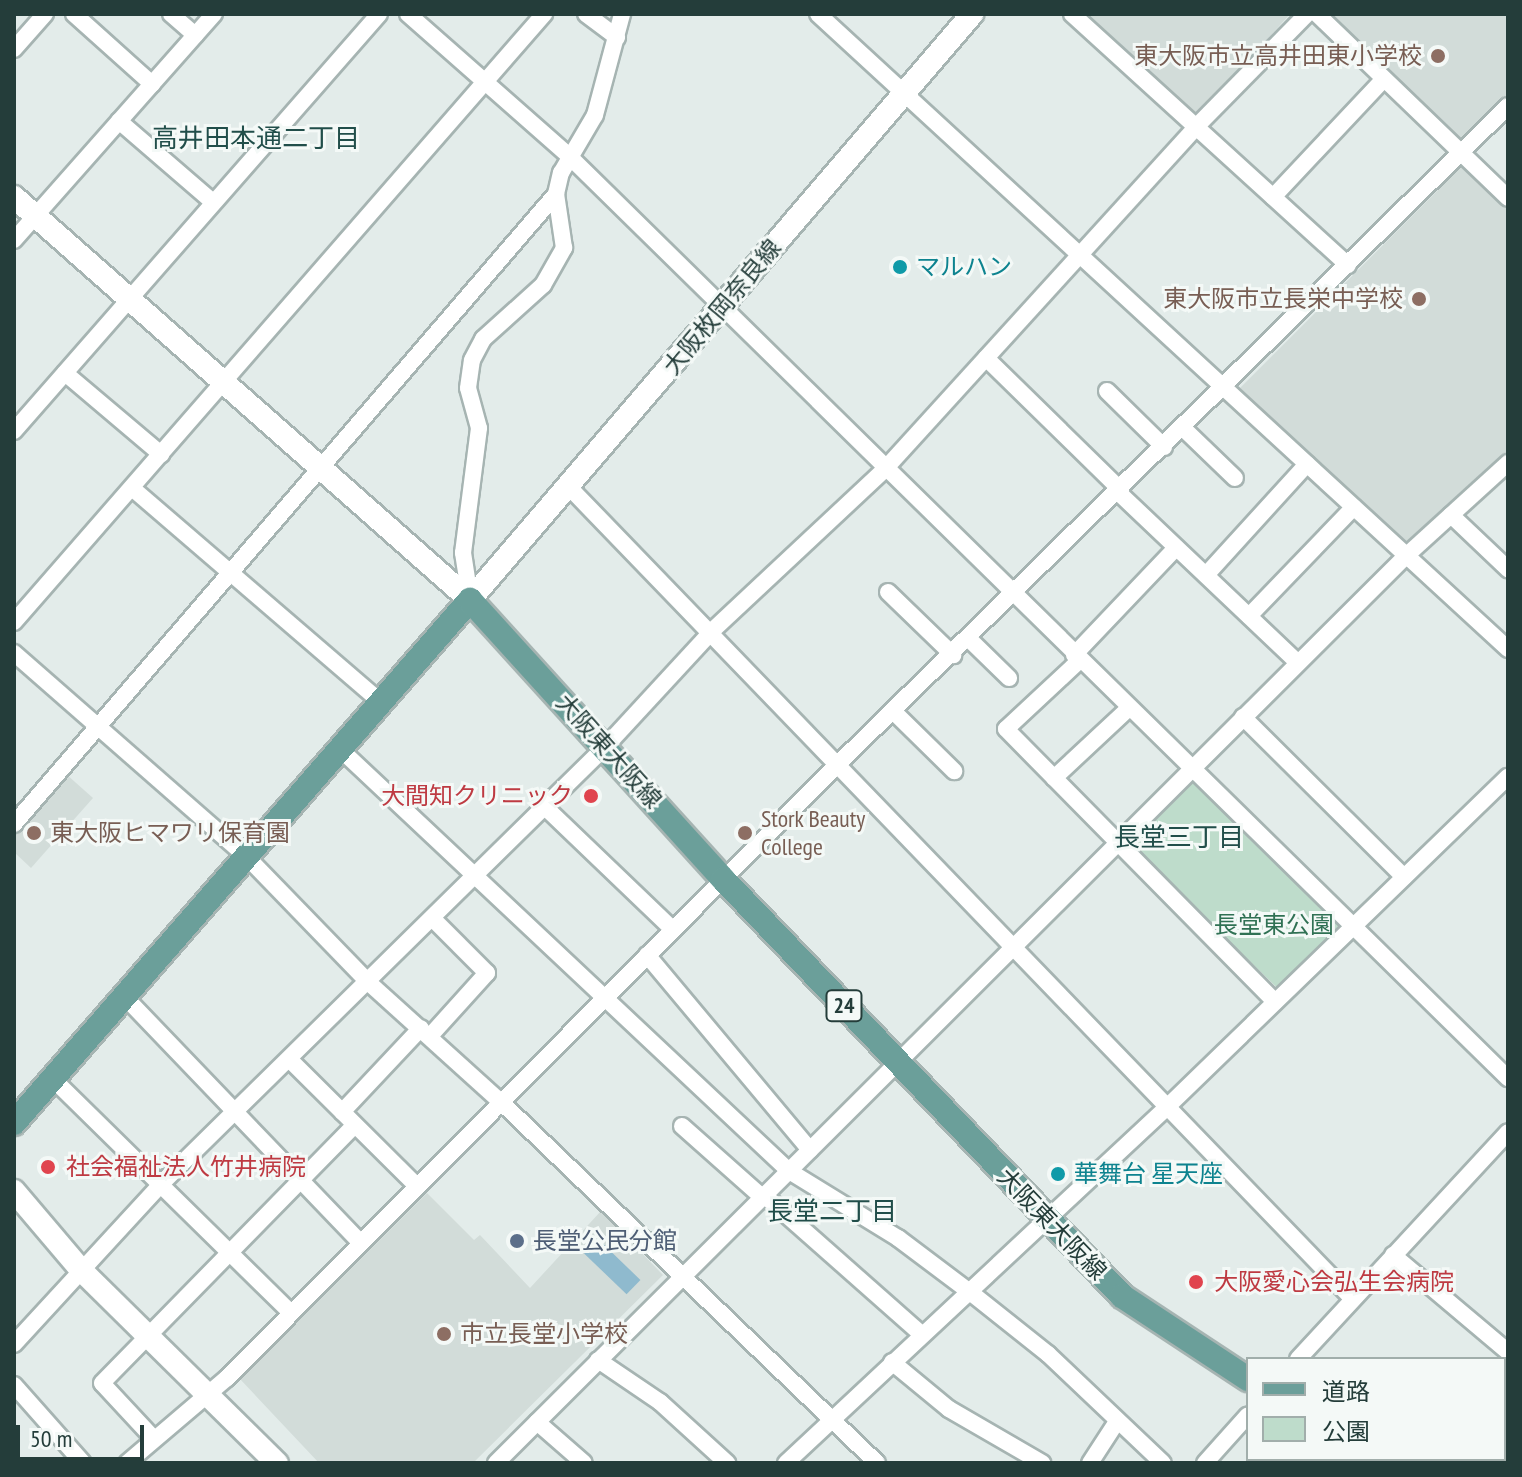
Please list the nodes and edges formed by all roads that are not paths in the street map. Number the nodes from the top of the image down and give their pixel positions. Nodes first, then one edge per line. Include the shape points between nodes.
1 (45, 14) edge
2 (74, 14) edge
3 (171, 14) edge
4 (214, 14) edge
5 (379, 14) edge
6 (408, 14) edge
7 (544, 14) edge
8 (586, 14) edge
9 (622, 14) edge
10 (818, 14) edge
11 (972, 14) edge
12 (1072, 14) edge
13 (1307, 14) edge
14 (1317, 14) edge
15 (195, 35) junction
16 (617, 37) junction
17 (14, 49) edge
18 (1384, 79) junction
19 (152, 84) junction
20 (488, 84) junction
21 (904, 93) junction
22 (1508, 106) edge
23 (119, 121) junction
24 (1195, 128) junction
25 (1461, 153) junction
26 (570, 157) junction
27 (556, 194) junction
28 (14, 197) edge
29 (1273, 197) junction
30 (1508, 198) edge
31 (213, 202) junction
32 (35, 216) junction
33 (14, 240) edge
34 (1081, 254) junction
35 (1348, 265) junction
36 (129, 301) junction
37 (721, 308) junction
38 (986, 358) junction
39 (65, 373) junction
40 (224, 383) junction
41 (1224, 387) junction
42 (1107, 391) dead end
43 (1183, 428) junction
44 (14, 431) edge
45 (1164, 447) junction
46 (161, 454) junction
47 (1508, 463) edge
48 (1307, 464) junction
49 (320, 469) junction
50 (885, 469) junction
51 (1235, 478) dead end
52 (569, 487) junction
53 (132, 488) junction
54 (1120, 491) junction
55 (1354, 507) junction
56 (1451, 515) junction
57 (1176, 548) junction
58 (1407, 555) junction
59 (1508, 569) edge
60 (233, 571) junction
61 (1206, 575) junction
62 (888, 592) dead end
63 (1014, 596) junction
64 (470, 600) junction
65 (1249, 616) junction
66 (14, 622) edge
67 (712, 631) junction
68 (969, 639) junction
69 (1505, 639) edge
70 (14, 653) edge
71 (953, 655) junction
72 (1077, 658) junction
73 (1298, 663) junction
74 (1009, 678) dead end
75 (380, 701) junction
76 (1129, 708) junction
77 (893, 711) junction
78 (1243, 717) junction
79 (99, 728) junction
80 (606, 746) junction
81 (339, 748) junction
82 (835, 767) junction
83 (1191, 769) junction
84 (954, 771) dead end
85 (1508, 777) edge
86 (1054, 778) junction
87 (545, 807) junction
88 (14, 824) edge
89 (1117, 842) junction
90 (246, 856) junction
91 (476, 875) junction
92 (1404, 877) junction
93 (723, 879) junction
94 (433, 919) junction
95 (1352, 927) junction
96 (672, 929) junction
97 (1012, 947) junction
98 (647, 955) junction
99 (368, 982) junction
100 (123, 995) junction
101 (604, 998) junction
102 (1275, 1002) junction
103 (425, 1032) junction
104 (289, 1059) junction
105 (898, 1063) junction
106 (52, 1078) junction
107 (1508, 1078) edge
108 (501, 1102) junction
109 (1166, 1108) junction
110 (235, 1112) junction
111 (342, 1112) junction
112 (14, 1123) edge
113 (355, 1125) junction
114 (682, 1126) dead end
115 (1508, 1132) edge
116 (810, 1150) junction
117 (789, 1171) junction
118 (302, 1181) junction
119 (163, 1182) junction
120 (417, 1186) junction
121 (14, 1191) edge
122 (763, 1196) junction
123 (1044, 1217) junction
124 (360, 1242) junction
125 (231, 1253) junction
126 (1393, 1255) junction
127 (81, 1270) junction
128 (682, 1275) junction
129 (970, 1292) junction
130 (1352, 1298) junction
131 (290, 1312) junction
132 (17, 1333) edge
133 (922, 1335) junction
134 (149, 1336) junction
135 (1508, 1352) edge
136 (1300, 1357) edge
137 (598, 1360) junction
138 (892, 1362) junction
139 (1246, 1378) edge
140 (14, 1385) edge
141 (208, 1395) junction
142 (1246, 1417) edge
143 (831, 1419) junction
144 (537, 1422) junction
145 (1116, 1423) junction
146 (154, 1439) junction
147 (266, 1460) edge
148 (83, 1463) edge
149 (127, 1463) edge
150 (496, 1463) edge
151 (584, 1463) edge
152 (727, 1463) edge
153 (786, 1463) edge
154 (877, 1463) edge
155 (1042, 1463) edge
156 (1090, 1463) edge
157 (1163, 1463) edge
158 (1205, 1463) edge

1 - 17 street
2 - 19 street
3 - 15 street
4 - 15 street
5 - 31 street
6 - 20 street
7 - 20 street
8 - 16 street
9 - 16 street
10 - 21 street
11 - 21 street, 大阪枚岡奈良線
12 - 24 street
13 - 24 street
14 - 18 street
15 - 19 street
16 - 26 street via 595,115
18 - 25 street
18 - 29 street
19 - 23 street
20 - 26 street
20 - 40 street
21 - 34 street
21 - 37 street, 大阪枚岡奈良線
22 - 25 street
23 - 31 street
23 - 32 street
24 - 29 street
24 - 34 street
25 - 30 street
25 - 35 street
26 - 27 street
26 - 37 street
27 - 49 street
27 - 64 street via 564,248 543,285 483,339 472,360 468,388 479,443 462,574
28 - 32 street
29 - 35 street
31 - 36 street
32 - 33 street
32 - 36 street
34 - 38 street
34 - 41 street
35 - 41 street
36 - 39 street
36 - 40 street
37 - 50 street
37 - 52 street, 大阪枚岡奈良線
38 - 50 street
38 - 54 street
39 - 44 street
39 - 46 street
40 - 46 street
40 - 49 street
41 - 43 street
41 - 48 street
42 - 45 street
43 - 45 street
43 - 51 street
45 - 54 street
46 - 53 street
47 - 56 street
48 - 55 street
48 - 61 street
49 - 60 street
49 - 64 street
50 - 63 street
50 - 67 street
52 - 64 street, 大阪枚岡奈良線
52 - 67 street
53 - 60 street
53 - 66 street
54 - 57 street
54 - 63 street
55 - 58 street
55 - 65 street
56 - 58 street
56 - 59 street
57 - 61 street
57 - 72 street
58 - 69 street
58 - 73 street
60 - 75 street
60 - 79 street
61 - 65 street
62 - 71 street
63 - 68 street
63 - 72 street
64 - 75 main road
64 - 80 main road, 大阪東大阪線 / 24
65 - 73 street
67 - 80 street
67 - 82 street
68 - 71 street
68 - 74 street
70 - 79 street
71 - 77 street
72 - 76 street
72 - 86 street via 1006,729
73 - 78 street
75 - 81 main road
76 - 83 street
76 - 86 street
77 - 82 street
77 - 84 street
78 - 83 street
78 - 92 street
79 - 88 street
79 - 90 street
80 - 87 street
80 - 93 main road, 大阪東大阪線 / 24
81 - 90 main road
81 - 91 street
82 - 93 street
82 - 97 street
83 - 89 street
83 - 95 street
85 - 92 street
86 - 89 street
87 - 91 street
87 - 96 street
89 - 97 street
89 - 102 street
90 - 99 street
90 - 100 main road
91 - 94 street
91 - 101 street
92 - 95 street
93 - 96 street
93 - 105 main road, 大阪東大阪線 / 24
94 - 99 street
94 - 103 street via 487,973
95 - 102 street
95 - 107 street
96 - 98 street
97 - 105 street
97 - 109 street
98 - 101 street
98 - 116 street
99 - 103 street
99 - 104 street
100 - 106 main road
100 - 110 street
101 - 108 street
101 - 117 street
102 - 109 street
103 - 108 street
103 - 111 street
104 - 110 street
104 - 111 street
105 - 116 street
105 - 123 main road, 大阪東大阪線 / 24
106 - 112 main road
106 - 119 street
108 - 120 street
108 - 128 street
109 - 123 street
109 - 130 street
110 - 118 street
110 - 119 street
111 - 113 street
113 - 118 street
113 - 120 street
114 - 122 street
115 - 126 street
116 - 117 street
117 - 122 street
117 - 129 street via 898,1238
118 - 124 street
118 - 125 street
119 - 125 street
119 - 127 street
120 - 124 street
121 - 127 street
122 - 128 street
122 - 133 street
123 - 129 street
123 - 139 main road, 大阪東大阪線 / 24 via 1122,1296
124 - 131 street
125 - 131 street
125 - 134 street
126 - 130 street
126 - 135 street
127 - 132 street
127 - 134 street
128 - 137 street
128 - 143 street
129 - 133 street
129 - 145 street via 1048,1354
130 - 136 street
131 - 141 street
133 - 138 street
134 - 141 street
134 - 146 street via 102,1383
137 - 144 street
137 - 152 street via 660,1402
138 - 143 street
138 - 155 street via 949,1409
140 - 148 street
141 - 146 street
141 - 147 street
142 - 158 street
143 - 153 street
143 - 154 street
144 - 150 street
144 - 151 street
145 - 156 street
145 - 157 street
146 - 149 street

